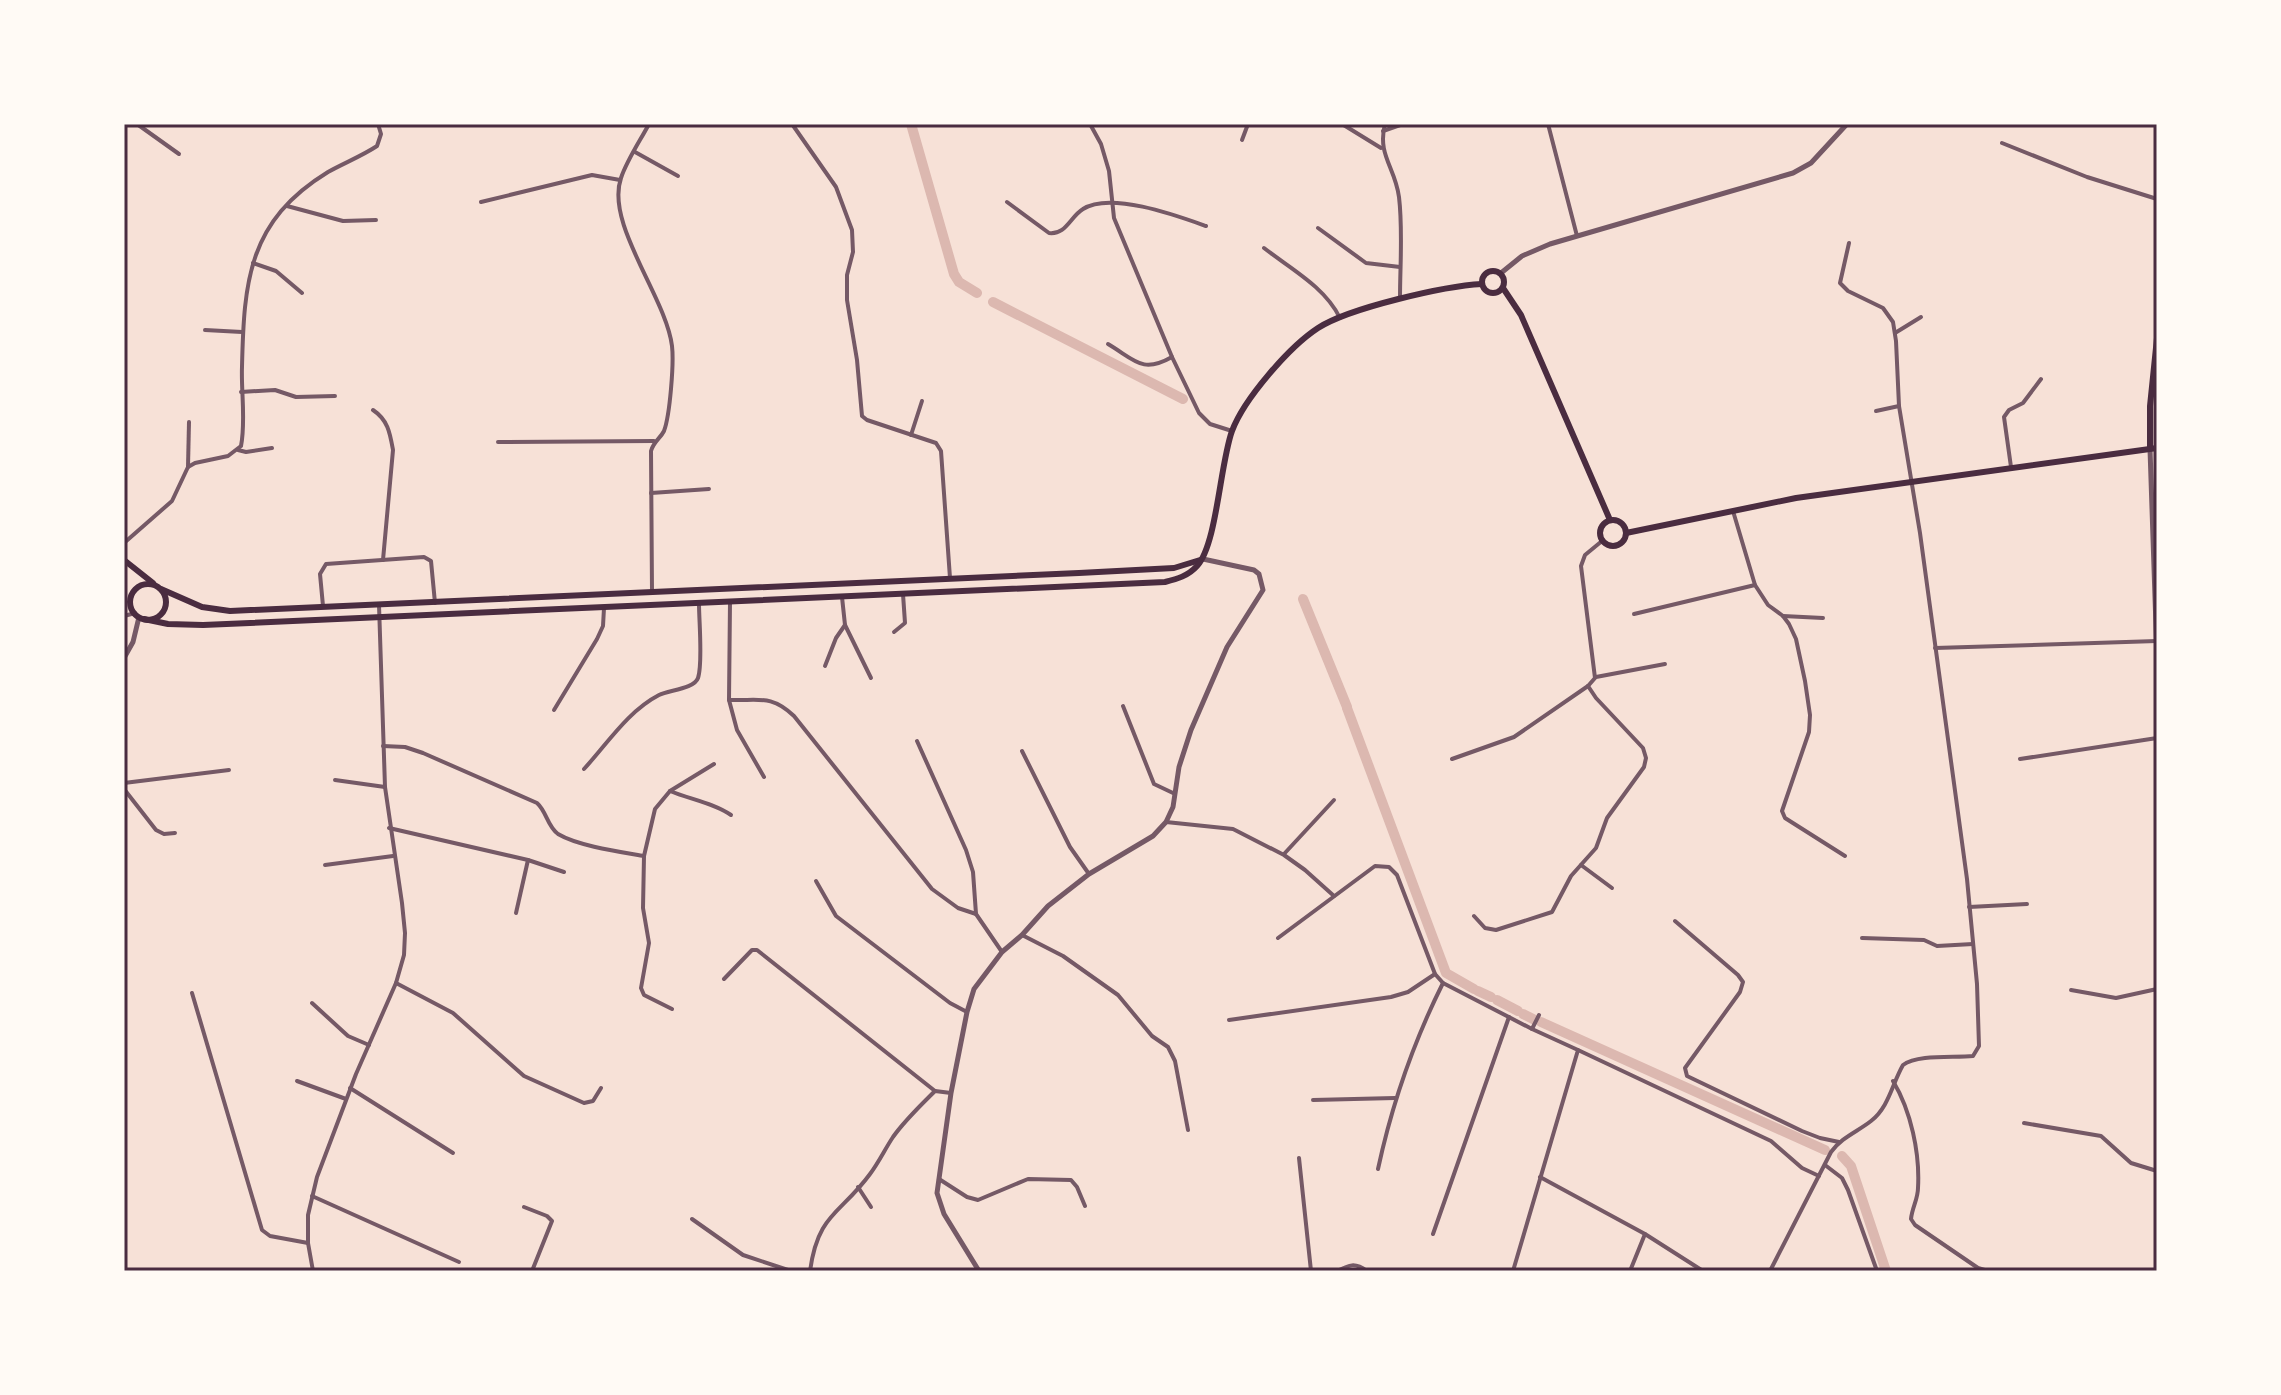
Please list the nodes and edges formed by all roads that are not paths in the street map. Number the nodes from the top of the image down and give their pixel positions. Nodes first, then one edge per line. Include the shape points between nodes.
1 (137, 124) edge
2 (378, 124) edge
3 (649, 124) edge
4 (792, 124) edge
5 (1090, 124) edge
6 (1248, 124) edge
7 (1342, 124) edge
8 (1385, 124) edge
9 (1403, 124) edge
10 (1548, 124) edge
11 (1847, 124) edge
12 (1383, 131) junction
13 (1242, 140) dead end
14 (2002, 143) dead end
15 (1382, 148) junction
16 (635, 152) junction
17 (179, 154) dead end
18 (678, 176) dead end
19 (620, 180) junction
20 (2157, 199) edge
21 (481, 202) dead end
22 (1007, 202) dead end
23 (1111, 203) junction
24 (287, 206) junction
25 (376, 220) dead end
26 (1206, 226) dead end
27 (1318, 228) dead end
28 (1577, 236) junction
29 (1849, 243) dead end
30 (1264, 248) dead end
31 (253, 263) junction
32 (1400, 267) junction
33 (1501, 273) junction
34 (1482, 284) junction
35 (1503, 288) junction
36 (302, 293) dead end
37 (1400, 300) junction
38 (1921, 317) dead end
39 (1340, 318) junction
40 (205, 330) dead end
41 (243, 333) junction
42 (1895, 333) junction
43 (2157, 338) edge
44 (1108, 344) dead end
45 (1172, 357) junction
46 (2041, 379) dead end
47 (241, 392) junction
48 (335, 396) dead end
49 (922, 401) dead end
50 (1899, 406) junction
51 (373, 410) dead end
52 (1876, 411) dead end
53 (189, 422) dead end
54 (1232, 431) junction
55 (911, 435) junction
56 (654, 441) junction
57 (498, 442) dead end
58 (272, 448) dead end
59 (2153, 448) edge
60 (238, 450) junction
61 (188, 467) junction
62 (2011, 467) junction
63 (1911, 483) junction
64 (709, 489) dead end
65 (651, 493) junction
66 (1733, 511) junction
67 (1610, 520) junction
68 (1626, 533) junction
69 (1602, 541) junction
70 (124, 543) edge
71 (1203, 559) junction
72 (124, 560) edge
73 (383, 560) junction
74 (950, 578) junction
75 (1755, 585) junction
76 (158, 587) junction
77 (652, 593) junction
78 (903, 594) junction
79 (842, 597) junction
80 (124, 600) edge
81 (730, 602) junction
82 (435, 603) junction
83 (699, 604) junction
84 (379, 605) junction
85 (323, 608) junction
86 (604, 608) junction
87 (1634, 614) dead end
88 (124, 616) edge
89 (1783, 616) junction
90 (139, 617) junction
91 (380, 618) junction
92 (1823, 618) dead end
93 (845, 625) junction
94 (894, 632) dead end
95 (2157, 641) edge
96 (1935, 648) junction
97 (2157, 656) edge
98 (124, 658) edge
99 (1665, 664) dead end
100 (825, 666) dead end
101 (871, 678) dead end
102 (1595, 678) junction
103 (1588, 686) junction
104 (729, 700) junction
105 (1123, 706) dead end
106 (554, 710) dead end
107 (2157, 738) edge
108 (917, 741) dead end
109 (383, 746) junction
110 (1022, 751) dead end
111 (1452, 759) dead end
112 (2020, 759) dead end
113 (714, 764) dead end
114 (584, 769) dead end
115 (229, 770) dead end
116 (764, 777) dead end
117 (335, 780) dead end
118 (124, 786) edge
119 (385, 787) junction
120 (670, 791) junction
121 (1173, 793) junction
122 (1334, 800) dead end
123 (731, 815) dead end
124 (1166, 822) junction
125 (389, 828) junction
126 (175, 833) dead end
127 (1284, 855) junction
128 (393, 856) junction
129 (644, 856) junction
130 (1845, 856) dead end
131 (528, 860) junction
132 (325, 865) dead end
133 (1581, 865) junction
134 (564, 872) dead end
135 (1089, 874) junction
136 (816, 881) dead end
137 (1612, 888) dead end
138 (1335, 897) junction
139 (2027, 904) dead end
140 (1969, 907) junction
141 (516, 913) dead end
142 (976, 914) junction
143 (1474, 916) dead end
144 (1675, 921) dead end
145 (1022, 935) junction
146 (1278, 938) dead end
147 (1862, 938) dead end
148 (1973, 944) junction
149 (1002, 952) junction
150 (1435, 974) junction
151 (724, 979) dead end
152 (396, 983) junction
153 (1443, 983) junction
154 (2157, 989) edge
155 (2071, 990) dead end
156 (192, 993) dead end
157 (312, 1003) dead end
158 (672, 1009) dead end
159 (967, 1012) junction
160 (1539, 1015) dead end
161 (1509, 1017) junction
162 (1229, 1020) dead end
163 (1532, 1029) junction
164 (369, 1045) junction
165 (1578, 1050) junction
166 (297, 1081) dead end
167 (1893, 1081) junction
168 (350, 1088) junction
169 (601, 1088) dead end
170 (935, 1091) junction
171 (951, 1093) junction
172 (1396, 1098) junction
173 (346, 1099) junction
174 (1313, 1100) dead end
175 (2024, 1123) dead end
176 (1188, 1130) dead end
177 (1839, 1142) junction
178 (453, 1153) dead end
179 (1299, 1158) dead end
180 (1825, 1165) junction
181 (1378, 1169) dead end
182 (2157, 1171) edge
183 (1819, 1176) junction
184 (1540, 1177) junction
185 (939, 1179) junction
186 (858, 1187) junction
187 (312, 1196) junction
188 (1085, 1206) dead end
189 (524, 1207) dead end
190 (871, 1207) dead end
191 (692, 1219) dead end
192 (1433, 1234) dead end
193 (1645, 1234) junction
194 (308, 1243) junction
195 (459, 1262) dead end
196 (313, 1271) edge
197 (532, 1271) edge
198 (791, 1271) edge
199 (810, 1271) edge
200 (979, 1271) edge
201 (1311, 1271) edge
202 (1337, 1271) edge
203 (1367, 1271) edge
204 (1513, 1271) edge
205 (1630, 1271) edge
206 (1703, 1271) edge
207 (1770, 1271) edge
208 (1877, 1271) edge
209 (1988, 1271) edge

1 - 17 street
2 - 24 street via 381,134 375,148 328,172
3 - 16 street
4 - 55 street via 836,187 852,230 847,300 862,416
5 - 23 street via 1109,171
6 - 13 street
7 - 15 street
8 - 12 street
9 - 12 street
10 - 28 street
11 - 28 street via 1811,163 1793,173
12 - 15 street
14 - 20 street
15 - 32 street via 1399,196
16 - 18 street
16 - 19 street
19 - 21 street via 592,175
19 - 56 street via 618,207 672,347 665,429
22 - 23 street via 1056,234 1083,209
23 - 26 street via 1164,211
23 - 45 street via 1126,253
24 - 25 street via 343,221
24 - 31 street via 266,230
27 - 32 street via 1366,263
28 - 33 street via 1522,256
29 - 42 street via 1840,283 1883,308
30 - 39 street via 1320,290
31 - 36 street via 276,271
31 - 41 street
32 - 37 street
33 - 34 main road via 1490,271
33 - 35 main road
34 - 35 main road via 1494,293
34 - 37 main road
35 - 67 main road via 1521,315
37 - 39 main road
38 - 42 street
39 - 54 main road via 1315,330 1283,360
40 - 41 street
41 - 47 street
42 - 50 street
43 - 59 main road via 2150,406
44 - 45 street via 1145,366
45 - 54 street via 1199,413 1210,424
46 - 62 street via 2004,417
47 - 48 street
47 - 60 street
49 - 55 street
50 - 52 street
50 - 63 street
51 - 73 street via 383,417 393,450
53 - 61 street
54 - 71 main road
55 - 74 street via 936,443 941,451
56 - 57 street
56 - 65 street
58 - 60 street
59 - 62 main road
59 - 95 street
60 - 61 street
61 - 70 street via 172,501
62 - 63 main road
63 - 66 main road
63 - 96 street
64 - 65 street
65 - 77 street
66 - 68 main road
66 - 75 street
67 - 68 main road via 1623,524
67 - 69 main road via 1599,531
68 - 69 main road via 1615,547
69 - 102 street via 1585,555 1581,566
71 - 74 main road via 1174,568
71 - 78 main road via 1190,573 1165,582
71 - 121 street via 1254,570 1263,590 1227,647 1197,716
72 - 76 main road
73 - 82 street via 431,561
73 - 85 street via 326,564 320,574
74 - 77 main road
75 - 87 street
75 - 89 street
76 - 85 main road via 213,610
76 - 90 main road via 166,598 163,613 155,619
76 - 90 main road via 144,584 134,591 130,602
77 - 82 main road
78 - 79 main road
78 - 94 street via 905,623
79 - 81 main road
79 - 93 street
80 - 90 main road
81 - 83 main road
81 - 104 street
82 - 84 main road
83 - 86 main road
83 - 114 street via 694,684 660,694 639,708
84 - 85 main road
84 - 91 street
86 - 91 main road
86 - 106 street via 597,639
88 - 90 street
89 - 92 street
89 - 130 street via 1796,639 1810,715 1782,811
90 - 91 main road via 203,625
90 - 98 street
91 - 109 street
93 - 100 street
93 - 101 street
95 - 96 street
95 - 97 street
96 - 140 street
99 - 102 street
102 - 103 street
103 - 111 street via 1514,737
103 - 133 street via 1646,758
104 - 116 street via 737,730
104 - 142 street via 781,704 932,889
105 - 121 street via 1154,784
107 - 112 street
108 - 142 street via 966,850
109 - 119 street
109 - 129 street via 423,753 537,803 558,833
110 - 135 street
113 - 120 street
115 - 118 street
117 - 119 street
118 - 126 street via 156,830
119 - 125 street
120 - 123 street
120 - 129 street via 655,809
121 - 124 street
122 - 127 street
124 - 127 street via 1233,829
124 - 135 street via 1153,836
125 - 128 street
125 - 131 street
127 - 138 street
128 - 132 street
128 - 152 street via 405,933
129 - 158 street via 649,943 641,988 644,995
131 - 134 street
131 - 141 street
133 - 137 street
133 - 143 street via 1552,912 1496,930 1485,928
135 - 145 street
136 - 159 street via 836,916
138 - 146 street
138 - 150 street via 1375,866 1389,867 1397,875
139 - 140 street
140 - 148 street
142 - 149 street
144 - 177 street via 1743,982 1685,1068 1687,1076 1802,1131
145 - 149 street
145 - 176 street via 1118,995 1168,1047
147 - 148 street
148 - 167 street via 1979,1046 1973,1056 1909,1061
149 - 159 street via 974,989
150 - 153 street
150 - 162 street via 1391,997
151 - 170 street via 757,950
152 - 164 street
152 - 169 street via 453,1013 524,1076 584,1103 593,1101
153 - 161 street
153 - 172 street via 1421,1026
154 - 155 street via 2116,998
156 - 194 street via 262,1230
157 - 164 street via 348,1036
159 - 171 street
160 - 163 street
161 - 163 street
161 - 192 street
163 - 165 street
164 - 168 street
165 - 183 street via 1771,1141
165 - 184 street
166 - 173 street
167 - 177 street via 1880,1111
167 - 209 street via 1918,1161 1911,1219
168 - 173 street
168 - 178 street
170 - 171 street
170 - 186 street via 895,1134
171 - 185 street
172 - 174 street
172 - 181 street
173 - 187 street
175 - 182 street via 2101,1136 2131,1163
177 - 180 street
179 - 201 street
180 - 183 street
180 - 208 street via 1848,1190
183 - 207 street
184 - 193 street
184 - 204 street
185 - 188 street via 978,1200 1028,1179 1071,1180
185 - 200 street via 939,1205
186 - 190 street
186 - 199 street via 825,1222
187 - 194 street
187 - 195 street
189 - 197 street via 552,1221
191 - 198 street via 743,1255
193 - 205 street
193 - 206 street
194 - 196 street
202 - 203 street via 1350,1264

